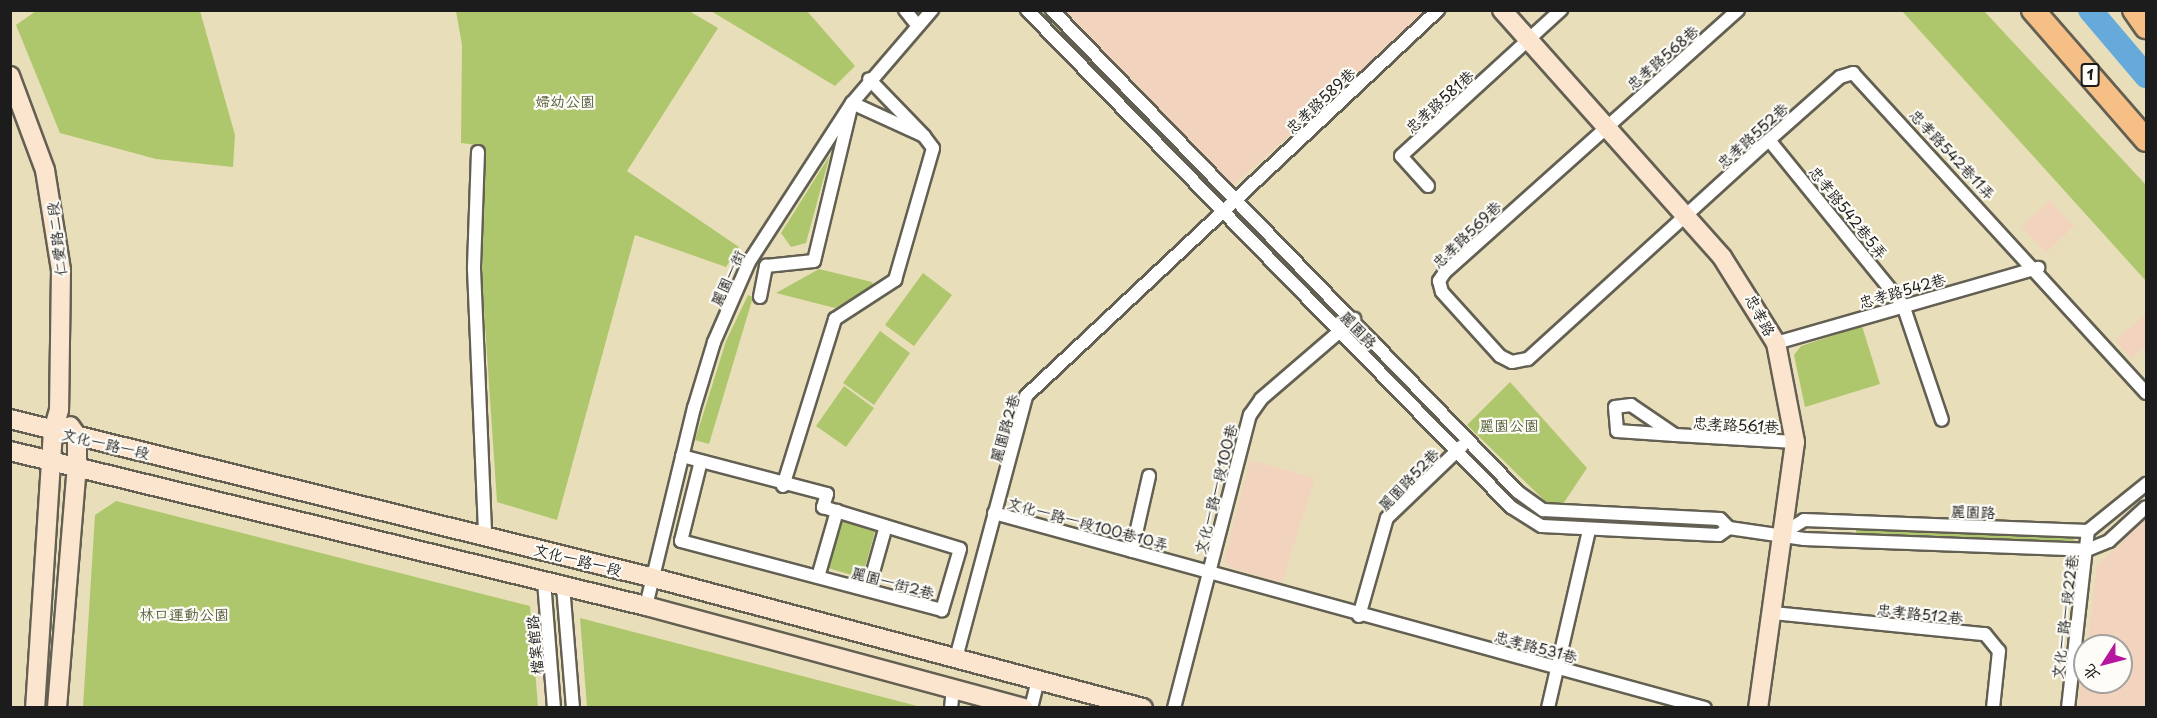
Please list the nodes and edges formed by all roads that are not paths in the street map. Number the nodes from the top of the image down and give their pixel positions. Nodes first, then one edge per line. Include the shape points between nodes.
1 (904, 10) edge
2 (932, 10) edge
3 (1027, 10) edge
4 (1052, 10) edge
5 (1438, 10) edge
6 (1502, 10) edge
7 (1561, 10) edge
8 (1738, 10) edge
9 (2033, 10) edge
10 (2134, 10) edge
11 (917, 25) junction
12 (2146, 27) edge
13 (1527, 40) junction
14 (10, 76) edge
15 (1840, 77) joint
16 (870, 79) junction
17 (852, 103) junction
18 (1606, 127) junction
19 (924, 136) junction
20 (1769, 140) junction
21 (2146, 140) edge
22 (478, 152) dead end
23 (1428, 186) dead end
24 (1236, 198) junction
25 (1222, 211) junction
26 (1684, 216) junction
27 (2038, 268) junction
28 (760, 297) dead end
29 (1903, 305) junction
30 (1354, 320) junction
31 (1341, 331) junction
32 (1776, 343) junction
33 (2146, 393) edge
34 (59, 410) junction
35 (10, 419) edge
36 (1942, 420) dead end
37 (53, 431) junction
38 (1675, 435) junction
39 (77, 436) junction
40 (1468, 439) junction
41 (1795, 442) junction
42 (1457, 450) junction
43 (10, 451) edge
44 (682, 456) junction
45 (51, 459) junction
46 (701, 461) junction
47 (77, 466) junction
48 (1149, 476) dead end
49 (2146, 484) edge
50 (783, 486) junction
51 (2146, 507) edge
52 (837, 511) junction
53 (994, 513) junction
54 (886, 526) junction
55 (1729, 528) junction
56 (1589, 531) junction
57 (2088, 531) junction
58 (1785, 532) junction
59 (485, 536) junction
60 (1132, 550) junction
61 (2087, 550) junction
62 (1210, 572) junction
63 (818, 577) junction
64 (654, 578) junction
65 (544, 581) junction
66 (563, 586) junction
67 (868, 590) junction
68 (646, 606) junction
69 (1773, 613) junction
70 (1359, 616) junction
71 (956, 658) junction
72 (1558, 666) junction
73 (1038, 680) junction
74 (953, 688) junction
75 (35, 708) edge
76 (57, 708) edge
77 (554, 708) edge
78 (573, 708) edge
79 (951, 708) edge
80 (1023, 708) edge
81 (1031, 708) edge
82 (1143, 708) edge
83 (1174, 708) edge
84 (1548, 708) edge
85 (1705, 708) edge
86 (1758, 708) edge
87 (1993, 708) edge
88 (2068, 708) edge

1 - 11 street
2 - 11 street, 麗園一街
3 - 25 street, 麗園路
4 - 24 street, 麗園路
5 - 24 street, 忠孝路589巷
6 - 13 main road, 忠孝路
7 - 13 street
8 - 18 street, 忠孝路568巷
9 - 21 highway, 1
10 - 12 highway
11 - 16 street, 麗園一街
13 - 18 main road, 忠孝路
13 - 23 street, 忠孝路581巷 via 1401,156
14 - 34 main road, 仁愛路二段 via 32,127 54,213 61,270
15 - 20 street, 忠孝路552巷
15 - 27 street, 忠孝路542巷11弄 via 1853,73 1871,87
16 - 17 street, 麗園一街
16 - 19 street
17 - 19 street
17 - 28 street via 814,261 766,266
17 - 44 street, 麗園一街 via 749,262 714,342
18 - 26 main road, 忠孝路
18 - 26 street, 忠孝路569巷 via 1445,272 1439,281 1442,292 1500,356 1512,362 1528,359
19 - 50 street via 933,148 895,280 835,319
20 - 26 street, 忠孝路552巷
20 - 29 street, 忠孝路542巷5弄
22 - 59 street via 474,269
24 - 25 street, 忠孝路589巷
24 - 30 street, 麗園路
25 - 31 street, 麗園路
25 - 53 street, 麗園路2巷 via 1031,389
26 - 32 main road, 忠孝路 via 1747,290
27 - 29 street, 忠孝路542巷
27 - 33 street
29 - 32 street, 忠孝路542巷
29 - 36 street
30 - 31 street, 文化一路一段100巷
30 - 40 street, 麗園路
31 - 42 street, 麗園路
31 - 62 street, 文化一路一段100巷 via 1261,399 1250,415
32 - 41 main road, 忠孝路
34 - 37 main road, 仁愛路二段
34 - 39 main road
35 - 37 main road, 文化一路一段
37 - 39 main road, 文化一路一段
37 - 45 main road, 仁愛路二段
38 - 38 street, 忠孝路561巷 via 1631,405 1615,407 1617,431
38 - 41 street, 忠孝路561巷
39 - 47 main road
39 - 59 main road, 文化一路一段
40 - 42 street, 麗園路52巷
40 - 55 street, 麗園路 via 1543,510 1720,519
41 - 58 main road, 忠孝路
42 - 56 street, 麗園路 via 1524,517 1542,526
42 - 70 street, 麗園路52巷 via 1387,518
43 - 45 main road, 文化一路一段
44 - 46 street
44 - 64 street, 麗園一街
45 - 47 main road, 文化一路一段
45 - 75 main road, 仁愛路二段
46 - 50 street
46 - 63 street, 麗園一街2巷 via 681,541
47 - 65 main road, 文化一路一段
47 - 76 main road
48 - 60 street
49 - 57 street
50 - 52 street via 827,494 823,507
51 - 61 street, 麗園路 via 2109,541
52 - 54 street, 麗園一街2巷
52 - 63 street
53 - 60 street, 文化一路一段100巷10弄
53 - 71 street, 麗園路2巷
54 - 67 street
54 - 67 street, 麗園一街2巷 via 960,549 942,610
55 - 56 street, 麗園路 via 1719,535
55 - 58 street, 麗園路
56 - 72 street
57 - 58 street, 麗園路 via 1804,520
57 - 61 street, 文化一路一段22巷
58 - 61 street, 麗園路 via 1804,539
58 - 69 main road, 忠孝路
59 - 64 main road, 文化一路一段
60 - 62 street, 文化一路一段100巷10弄
61 - 88 street, 文化一路一段22巷
62 - 70 street, 文化一路一段100巷10弄
62 - 83 street, 文化一路一段100巷
63 - 67 street, 麗園一街2巷
64 - 68 street, 麗園一街
64 - 71 main road, 文化一路一段
65 - 66 main road, 文化一路一段
65 - 77 street, 檔案館路
66 - 68 main road, 文化一路一段
66 - 78 street
68 - 74 main road, 文化一路一段
69 - 86 main road, 忠孝路
69 - 87 street, 忠孝路512巷 via 1986,634 1999,651
70 - 72 street, 忠孝路531巷
71 - 73 main road, 文化一路一段
72 - 84 street
72 - 85 street, 忠孝路531巷
73 - 81 street
73 - 82 main road, 文化一路一段
74 - 79 street
74 - 80 main road, 文化一路一段

